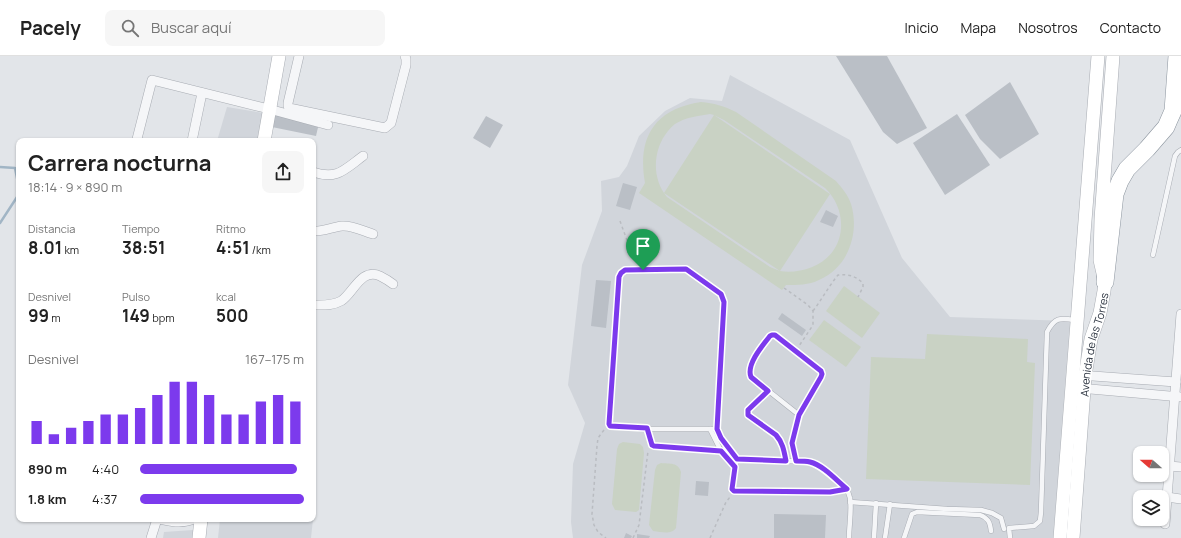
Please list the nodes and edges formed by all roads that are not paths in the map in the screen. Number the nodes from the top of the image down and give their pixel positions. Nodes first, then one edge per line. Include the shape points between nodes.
1 (279, 56) edge
2 (299, 56) edge
3 (404, 56) edge
4 (1098, 56) edge
5 (1113, 56) edge
6 (1167, 56) edge
7 (1177, 56) edge
8 (202, 93) junction
9 (269, 109) junction
10 (328, 125) dead end
11 (1158, 135) junction
12 (137, 138) edge
13 (193, 138) edge
14 (264, 138) edge
15 (1181, 150) edge
16 (363, 156) dead end
17 (316, 173) edge
18 (316, 231) edge
19 (373, 234) dead end
20 (1153, 255) dead end
21 (1105, 282) junction
22 (393, 284) dead end
23 (316, 305) edge
24 (1181, 314) edge
25 (1077, 320) junction
26 (1097, 321) junction
27 (1181, 326) edge
28 (1179, 362) edge
29 (1078, 382) junction
30 (1176, 382) junction
31 (768, 391) junction
32 (1178, 397) edge
33 (799, 415) junction
34 (647, 428) junction
35 (710, 429) junction
36 (717, 429) junction
37 (1176, 431) edge
38 (721, 451) junction
39 (737, 459) junction
40 (786, 461) junction
41 (796, 461) junction
42 (1169, 466) joint
43 (735, 467) junction
44 (1181, 467) edge
45 (847, 489) junction
46 (1169, 497) edge
47 (1181, 499) edge
48 (850, 502) junction
49 (876, 503) junction
50 (890, 504) junction
51 (157, 522) edge
52 (201, 522) edge
53 (1007, 528) junction
54 (991, 531) dead end
55 (905, 536) edge
56 (151, 538) edge
57 (199, 538) edge
58 (849, 538) edge
59 (874, 538) edge
60 (885, 538) edge
61 (1010, 538) edge
62 (1060, 538) edge
63 (1073, 538) edge

1 - 9 street
2 - 3 street via 289,108 385,128 391,123 406,65
4 - 25 street, Avenida de las Torres
5 - 21 street, Avenida de las Torres via 1101,226 1100,260
6 - 11 highway
7 - 11 highway via 1173,111 1166,127
8 - 9 street
8 - 12 street via 152,80
8 - 13 street
9 - 10 street
9 - 14 street
11 - 21 highway via 1127,169 1115,194
15 - 20 lane via 1176,156
16 - 17 street via 334,175
18 - 19 street via 343,226
21 - 26 street, Avenida de las Torres
22 - 23 street via 378,275 368,275 358,281 342,301 326,306
24 - 27 street
25 - 26 street via 1088,323
25 - 29 street, Avenida de las Torres
25 - 53 lane via 1059,320 1052,323 1047,332 1040,520 1034,526
26 - 29 street, Avenida de las Torres
27 - 28 street
28 - 30 street
29 - 30 street
29 - 32 street
29 - 62 street, Avenida de las Torres
29 - 63 street, Avenida de las Torres
30 - 32 street
31 - 33 lane
31 - 33 lane via 751,377 750,371 756,354 770,336 775,335 822,374
31 - 40 lane via 747,412 780,439
32 - 37 street
33 - 41 lane via 792,443
34 - 35 lane
34 - 36 lane via 609,424 619,277 625,270 686,269 721,294 724,302
34 - 38 lane via 654,446
35 - 36 lane
35 - 38 lane
36 - 39 lane
37 - 42 street
38 - 43 lane
39 - 40 lane
39 - 43 lane
40 - 41 lane
41 - 45 lane via 817,465
42 - 44 street
43 - 45 lane via 732,489 734,491 830,492
45 - 48 lane
46 - 47 street
48 - 49 lane
48 - 58 lane
49 - 50 lane
49 - 59 lane
50 - 53 lane via 981,510 1001,518
50 - 60 lane
51 - 56 street
52 - 57 street
53 - 61 lane
54 - 55 lane via 988,519 980,515 921,512 912,514

